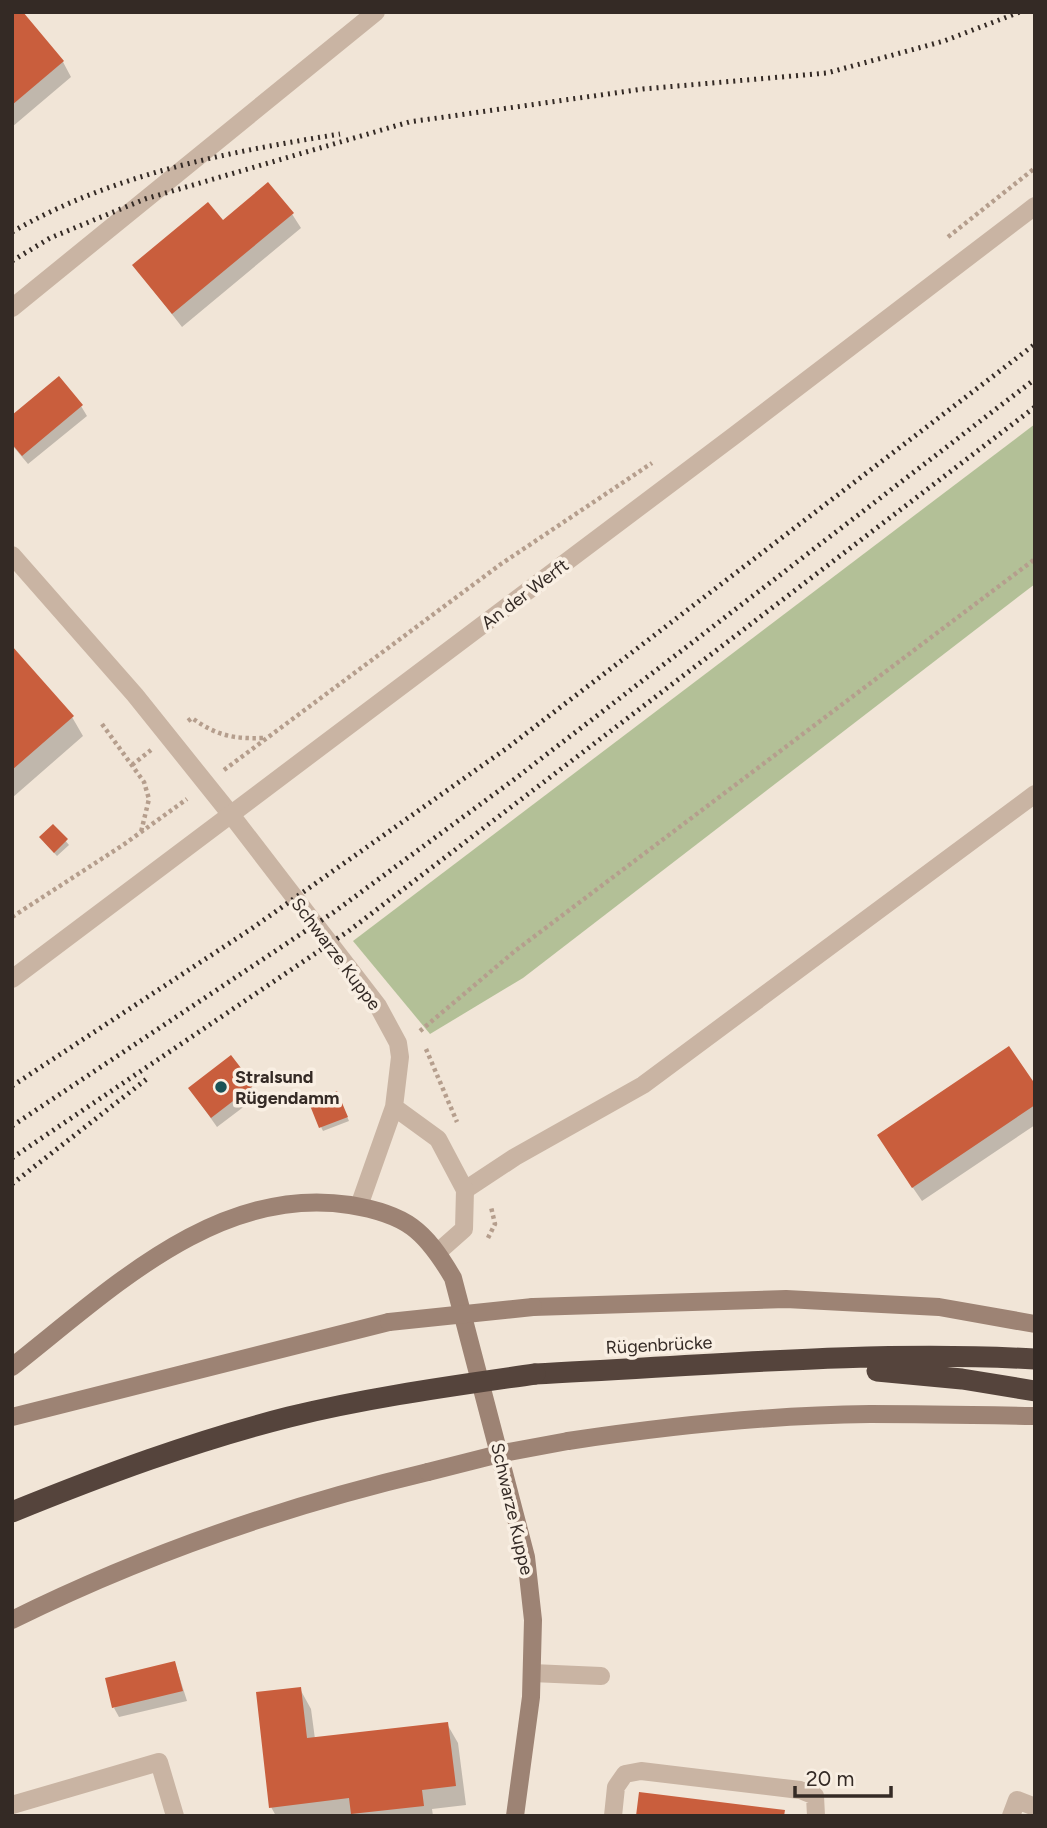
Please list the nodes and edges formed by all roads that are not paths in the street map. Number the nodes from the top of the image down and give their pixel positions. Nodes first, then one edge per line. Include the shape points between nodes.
1 (376, 12) edge
2 (1035, 205) edge
3 (12, 308) edge
4 (12, 555) edge
5 (1035, 794) edge
6 (232, 816) junction
7 (12, 979) edge
8 (394, 1107) junction
9 (465, 1190) junction
10 (359, 1206) junction
11 (438, 1252) junction
12 (1035, 1324) edge
13 (1035, 1359) edge
14 (785, 1362) junction
15 (12, 1367) edge
16 (1035, 1391) edge
17 (1035, 1416) edge
18 (12, 1417) edge
19 (12, 1512) edge
20 (12, 1620) edge
21 (532, 1672) junction
22 (601, 1676) dead end
23 (12, 1805) edge
24 (1035, 1807) edge
25 (175, 1816) edge
26 (514, 1816) edge
27 (613, 1816) edge
28 (816, 1816) edge
29 (1011, 1816) edge

1 - 3 street
2 - 6 street, An der Werft
4 - 6 street, Schwarze Kuppe via 135,695
5 - 9 street via 643,1085
6 - 7 street, An der Werft
6 - 8 street, Schwarze Kuppe via 406,1039
8 - 9 street via 438,1139
8 - 10 street
9 - 11 street via 464,1229
10 - 11 main road, Schwarze Kuppe via 390,1214 420,1230
10 - 15 main road, Schwarze Kuppe via 318,1200 277,1204 185,1239 134,1271
11 - 21 main road, Schwarze Kuppe via 453,1278 526,1557 533,1620
12 - 18 main road, bridge via 939,1307 786,1298 533,1307 389,1322
13 - 14 highway
14 - 16 highway via 962,1379
14 - 19 highway, Rügenbrücke, bridge via 535,1374 411,1393 289,1417 127,1466
17 - 20 main road, bridge via 787,1418 646,1430 503,1453 276,1513 97,1580
21 - 22 street
21 - 26 main road, Schwarze Kuppe
23 - 25 street via 159,1762
24 - 29 street via 1017,1800
27 - 28 street via 616,1787 625,1774 640,1771 800,1790 815,1796

